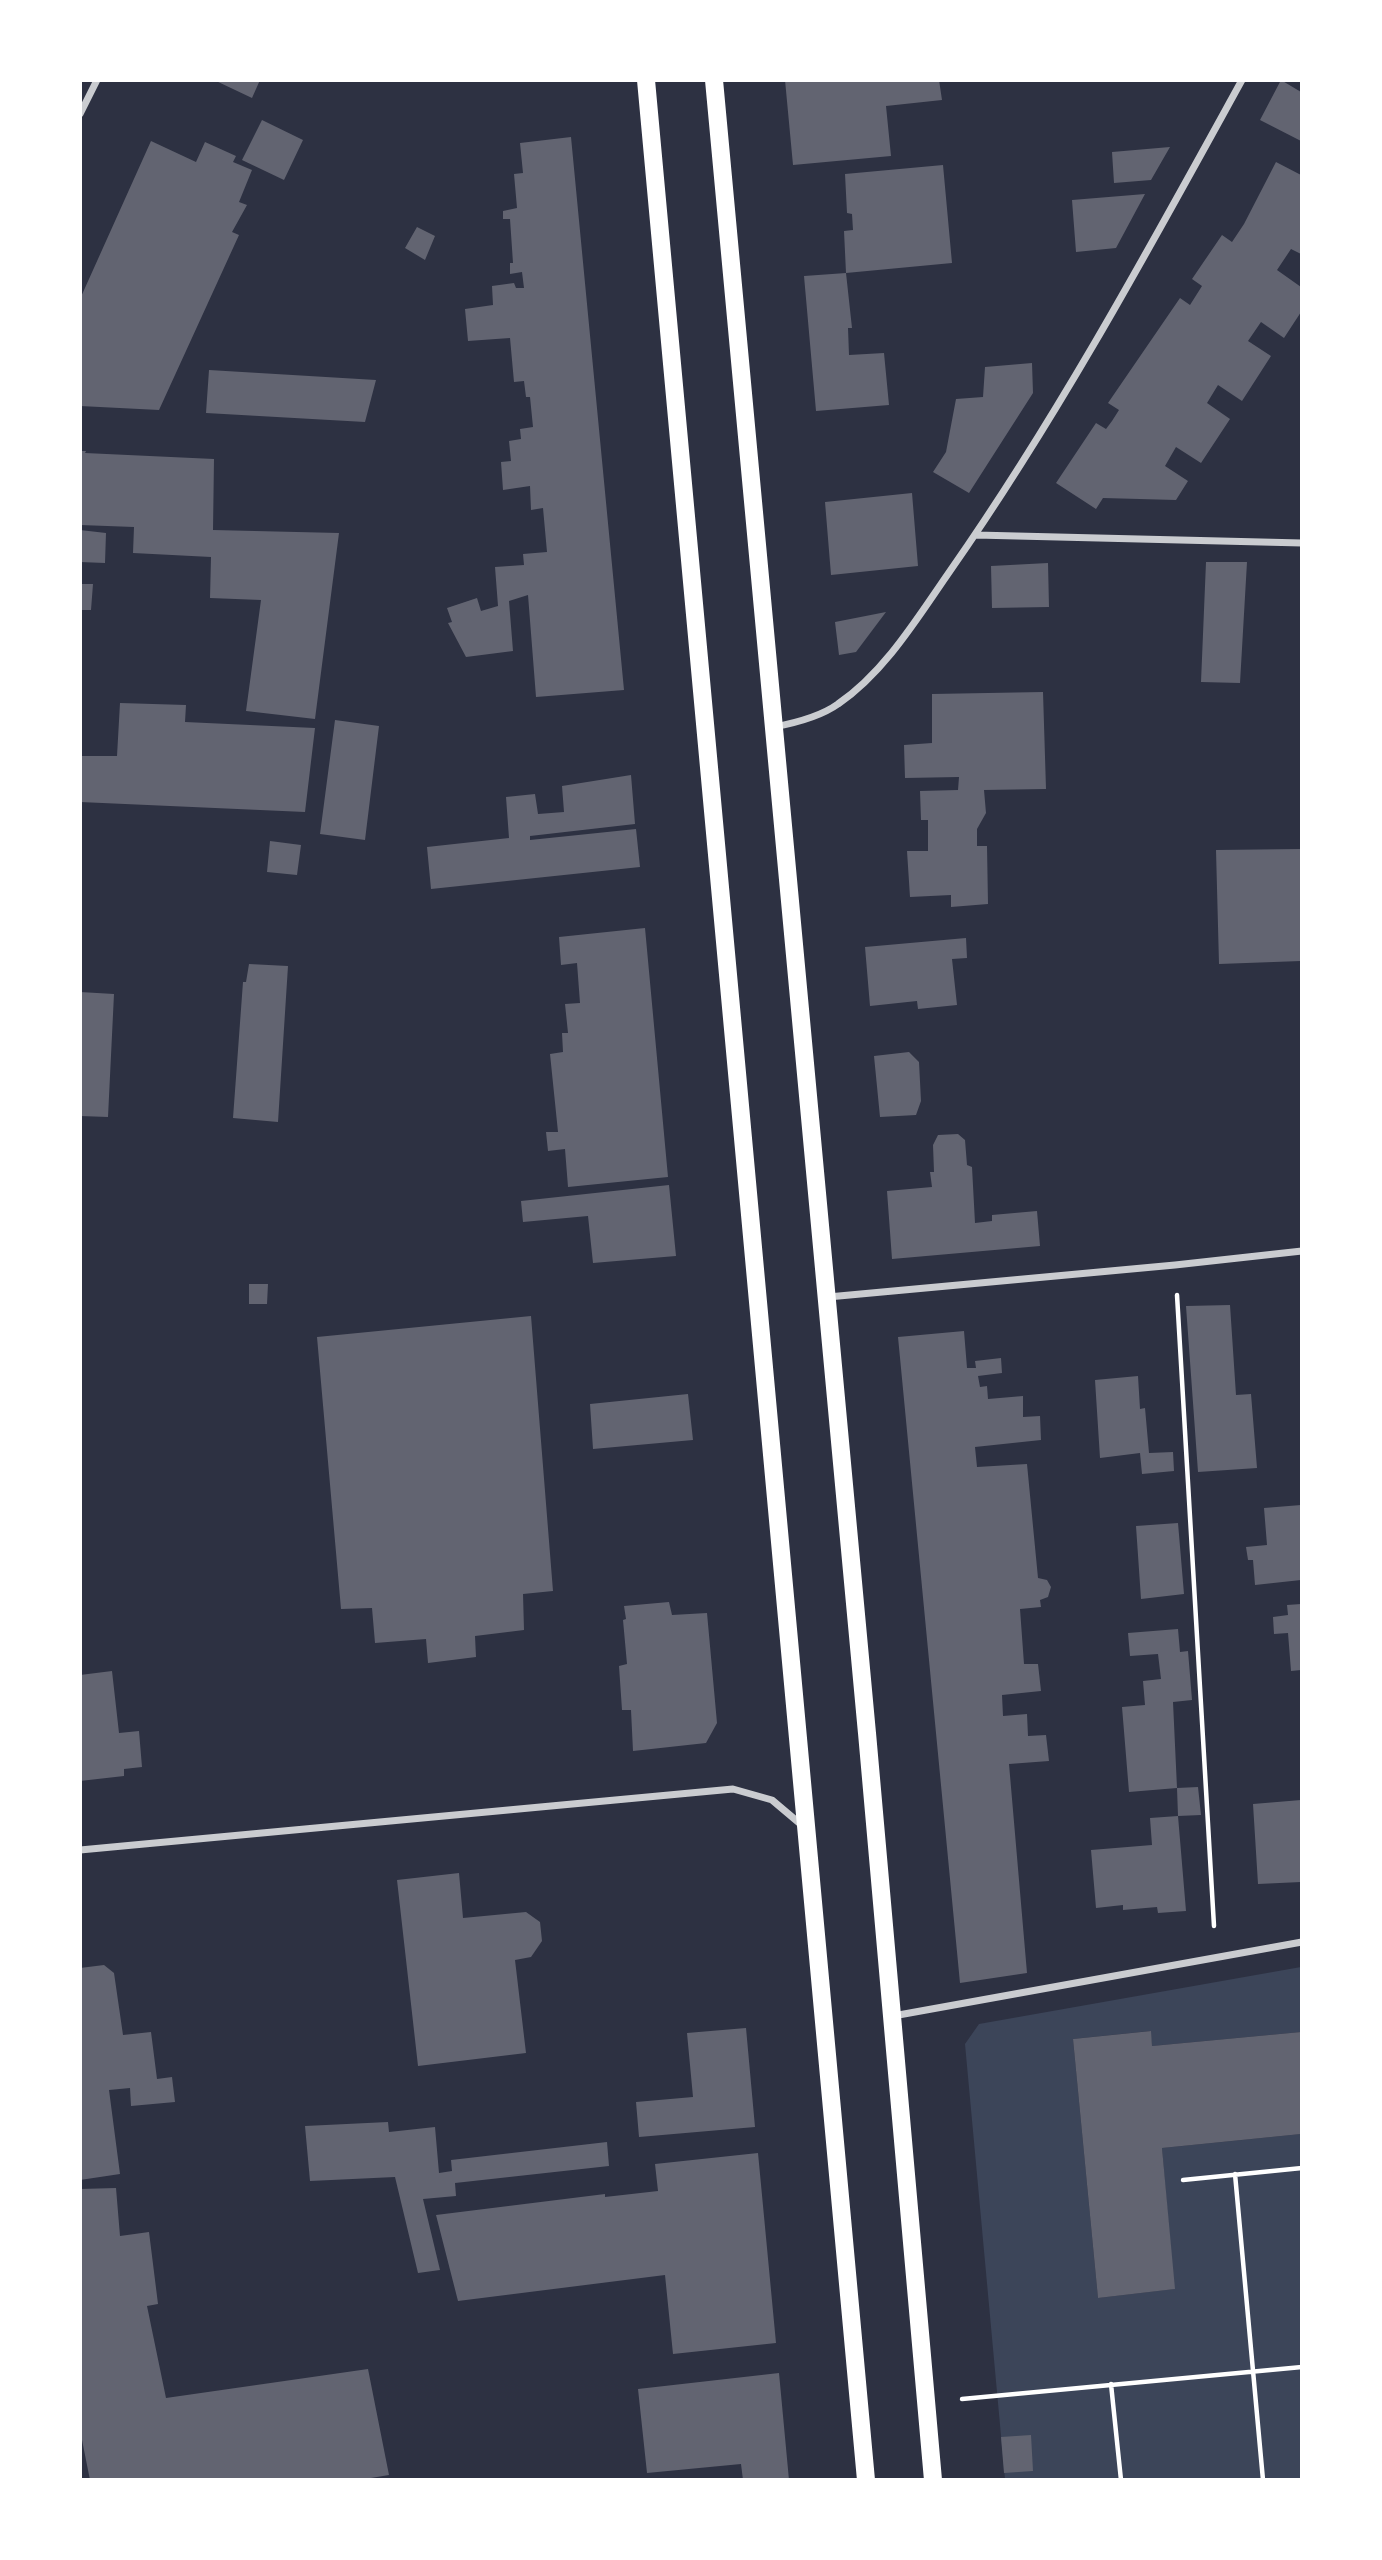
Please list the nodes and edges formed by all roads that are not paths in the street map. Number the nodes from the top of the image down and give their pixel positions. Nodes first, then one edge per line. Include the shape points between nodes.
1 (97, 80) edge
2 (646, 80) edge
3 (714, 80) edge
4 (1242, 80) edge
5 (80, 114) edge
6 (976, 535) junction
7 (1301, 543) edge
8 (774, 727) junction
9 (1301, 1251) edge
10 (825, 1297) junction
11 (808, 1830) junction
12 (80, 1850) edge
13 (1301, 1942) edge
14 (892, 2016) junction
15 (866, 2480) edge
16 (933, 2480) edge

1 - 5 street
2 - 11 main road
3 - 8 main road
4 - 6 street via 1144,257
6 - 7 street
6 - 8 street via 874,671 837,705
8 - 10 main road
9 - 10 street
10 - 14 main road
11 - 12 street via 772,1800 733,1789
11 - 15 main road
13 - 14 street
14 - 16 main road

